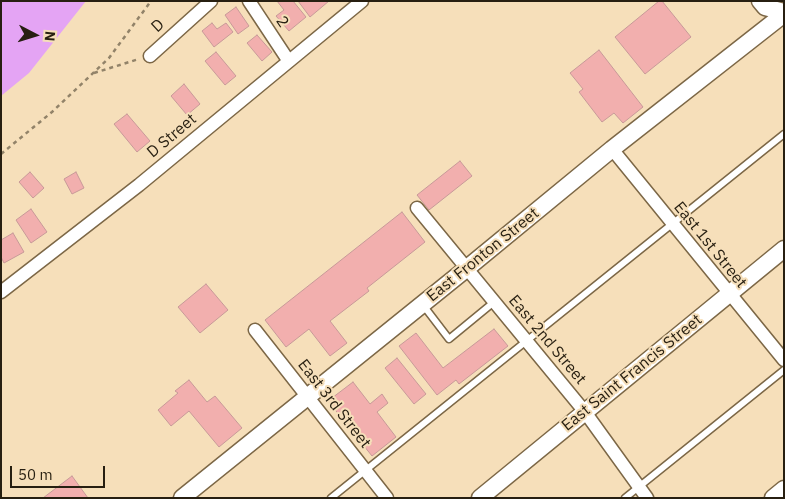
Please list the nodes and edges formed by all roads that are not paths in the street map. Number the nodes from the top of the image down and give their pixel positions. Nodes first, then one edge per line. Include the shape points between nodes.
1 (211, 1) edge
2 (249, 1) edge
3 (362, 1) edge
4 (760, 1) edge
5 (784, 13) edge
6 (150, 56) road end
7 (288, 60) junction
8 (784, 134) edge
9 (612, 149) junction
10 (416, 208) dead end
11 (671, 223) junction
12 (784, 249) edge
13 (466, 270) junction
14 (1, 292) edge
15 (728, 294) junction
16 (494, 302) junction
17 (422, 305) junction
18 (255, 330) dead end
19 (526, 340) junction
20 (784, 360) edge
21 (784, 370) edge
22 (308, 396) junction
23 (585, 412) junction
24 (365, 470) junction
25 (639, 487) junction
26 (784, 489) edge
27 (182, 498) edge
28 (331, 498) edge
29 (387, 498) edge
30 (480, 498) edge
31 (625, 498) edge
32 (647, 498) edge
33 (772, 498) edge

1 - 6 street, D
2 - 7 street, 2
3 - 7 street, D Street
4 - 5 main road via 764,7
5 - 9 main road, East Fronton Street
7 - 14 street, D Street via 139,185
8 - 11 lane
9 - 11 street, East 1st Street
9 - 13 main road, East Fronton Street
10 - 13 street, East 2nd Street
11 - 15 street, East 1st Street
11 - 19 lane
12 - 15 main road, East Saint Francis Street
13 - 16 street, East 2nd Street
13 - 17 main road, East Fronton Street
15 - 20 street, East 1st Street
15 - 23 main road, East Saint Francis Street
16 - 17 lane via 449,339
16 - 19 street, East 2nd Street
17 - 22 main road, East Fronton Street
18 - 22 street, East 3rd Street
19 - 23 street, East 2nd Street
19 - 24 lane
21 - 25 lane
22 - 24 street, East 3rd Street
22 - 27 main road, East Fronton Street
23 - 25 street, East 2nd Street
23 - 30 main road, East Saint Francis Street
24 - 28 lane
24 - 29 street, East 3rd Street
25 - 31 lane
25 - 32 street, East 2nd Street
26 - 33 main road

